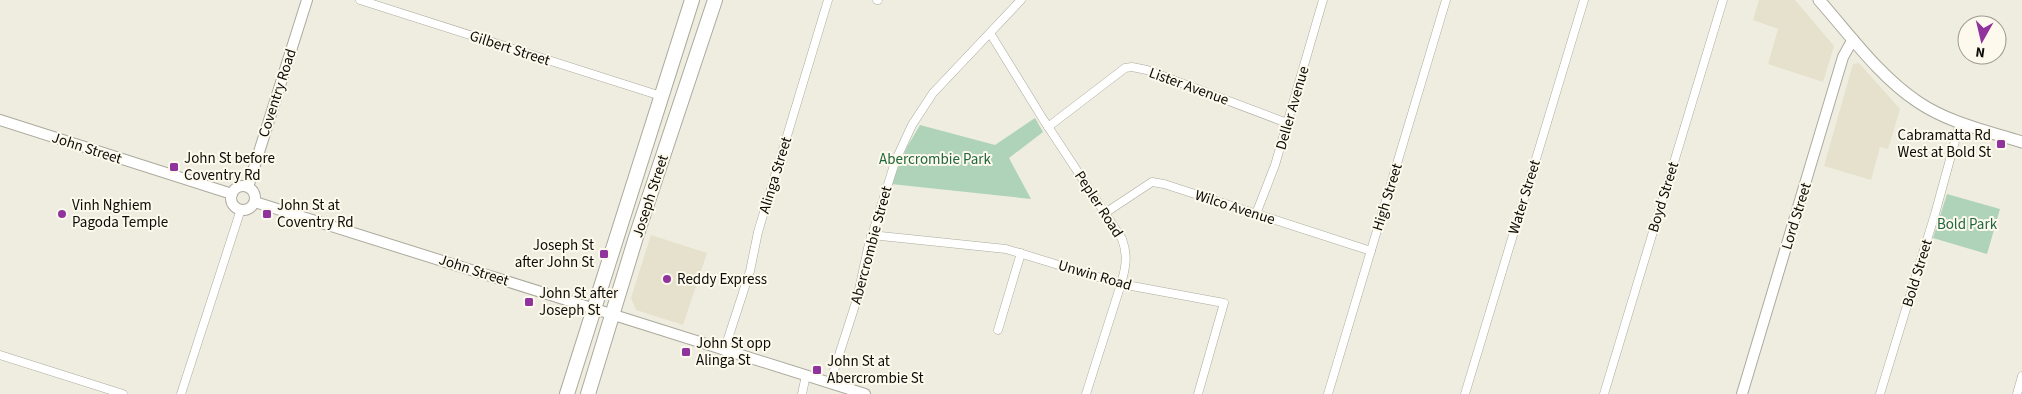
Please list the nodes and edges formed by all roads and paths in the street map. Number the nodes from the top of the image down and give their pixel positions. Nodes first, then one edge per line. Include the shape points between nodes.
1 (307, 0) edge
2 (360, 0) edge
3 (692, 0) edge
4 (715, 0) edge
5 (828, 0) edge
6 (1021, 0) edge
7 (1323, 0) edge
8 (1446, 0) edge
9 (1584, 0) edge
10 (1723, 0) edge
11 (1819, 0) edge
12 (990, 33) junction
13 (1853, 39) junction
14 (661, 96) junction
15 (0, 120) edge
16 (1287, 123) junction
17 (1960, 123) junction
18 (1048, 127) junction
19 (2022, 142) edge
20 (248, 187) junction
21 (232, 194) junction
22 (254, 202) junction
23 (241, 209) junction
24 (1105, 213) junction
25 (1256, 214) junction
26 (871, 236) junction
27 (1371, 251) junction
28 (1021, 253) junction
29 (1121, 284) junction
30 (594, 310) junction
31 (612, 316) junction
32 (998, 330) dead end
33 (724, 350) junction
34 (0, 355) edge
35 (806, 375) junction
36 (2022, 376) edge
37 (830, 383) junction
38 (123, 394) edge
39 (181, 394) edge
40 (566, 394) edge
41 (588, 394) edge
42 (802, 394) edge
43 (865, 394) edge
44 (1086, 394) edge
45 (1198, 394) edge
46 (1328, 394) edge
47 (1465, 394) edge
48 (1604, 394) edge
49 (1742, 394) edge
50 (1880, 394) edge
51 (2017, 394) edge

1 - 20 street, Coventry Road
2 - 14 street, Gilbert Street
3 - 14 highway, Joseph Street
4 - 31 highway, Joseph Street
5 - 33 street, Alinga Street
6 - 12 street, Abercrombie Street
7 - 16 street, Deller Avenue
8 - 27 street, High Street
9 - 47 street, Water Street
10 - 48 street, Boyd Street
11 - 13 main road
12 - 18 street, Pepler Road
12 - 26 street, Abercrombie Street via 933,93 912,125 895,162
13 - 17 main road via 1903,91 1933,111
13 - 49 street, Lord Street via 1842,57
14 - 30 highway, Joseph Street
15 - 21 street, John Street
16 - 18 street, Lister Avenue via 1132,67 1124,68
16 - 25 street, Deller Avenue
17 - 19 main road
17 - 50 street, Bold Street via 1936,214
18 - 24 street, Pepler Road
20 - 21 street via 238,187
20 - 22 street via 253,190
21 - 23 street via 233,203
22 - 23 street via 248,209
22 - 30 street, John Street
23 - 39 street
24 - 25 street, Wilco Avenue via 1152,182
24 - 29 street, Pepler Road via 1127,253
25 - 27 street, Wilco Avenue
26 - 28 street, Unwin Road
26 - 37 street, Abercrombie Street via 861,286
27 - 46 street, High Street
28 - 29 street, Unwin Road
28 - 32 street
29 - 44 street, Pepler Road
29 - 45 street, Unwin Road via 1224,303
30 - 31 street, John Street
30 - 40 highway, Joseph Street
31 - 33 street, John Street
31 - 41 highway, Joseph Street
33 - 35 street, John Street
34 - 38 street
35 - 37 street, John Street
35 - 42 street
36 - 51 street
37 - 43 street, John Street

